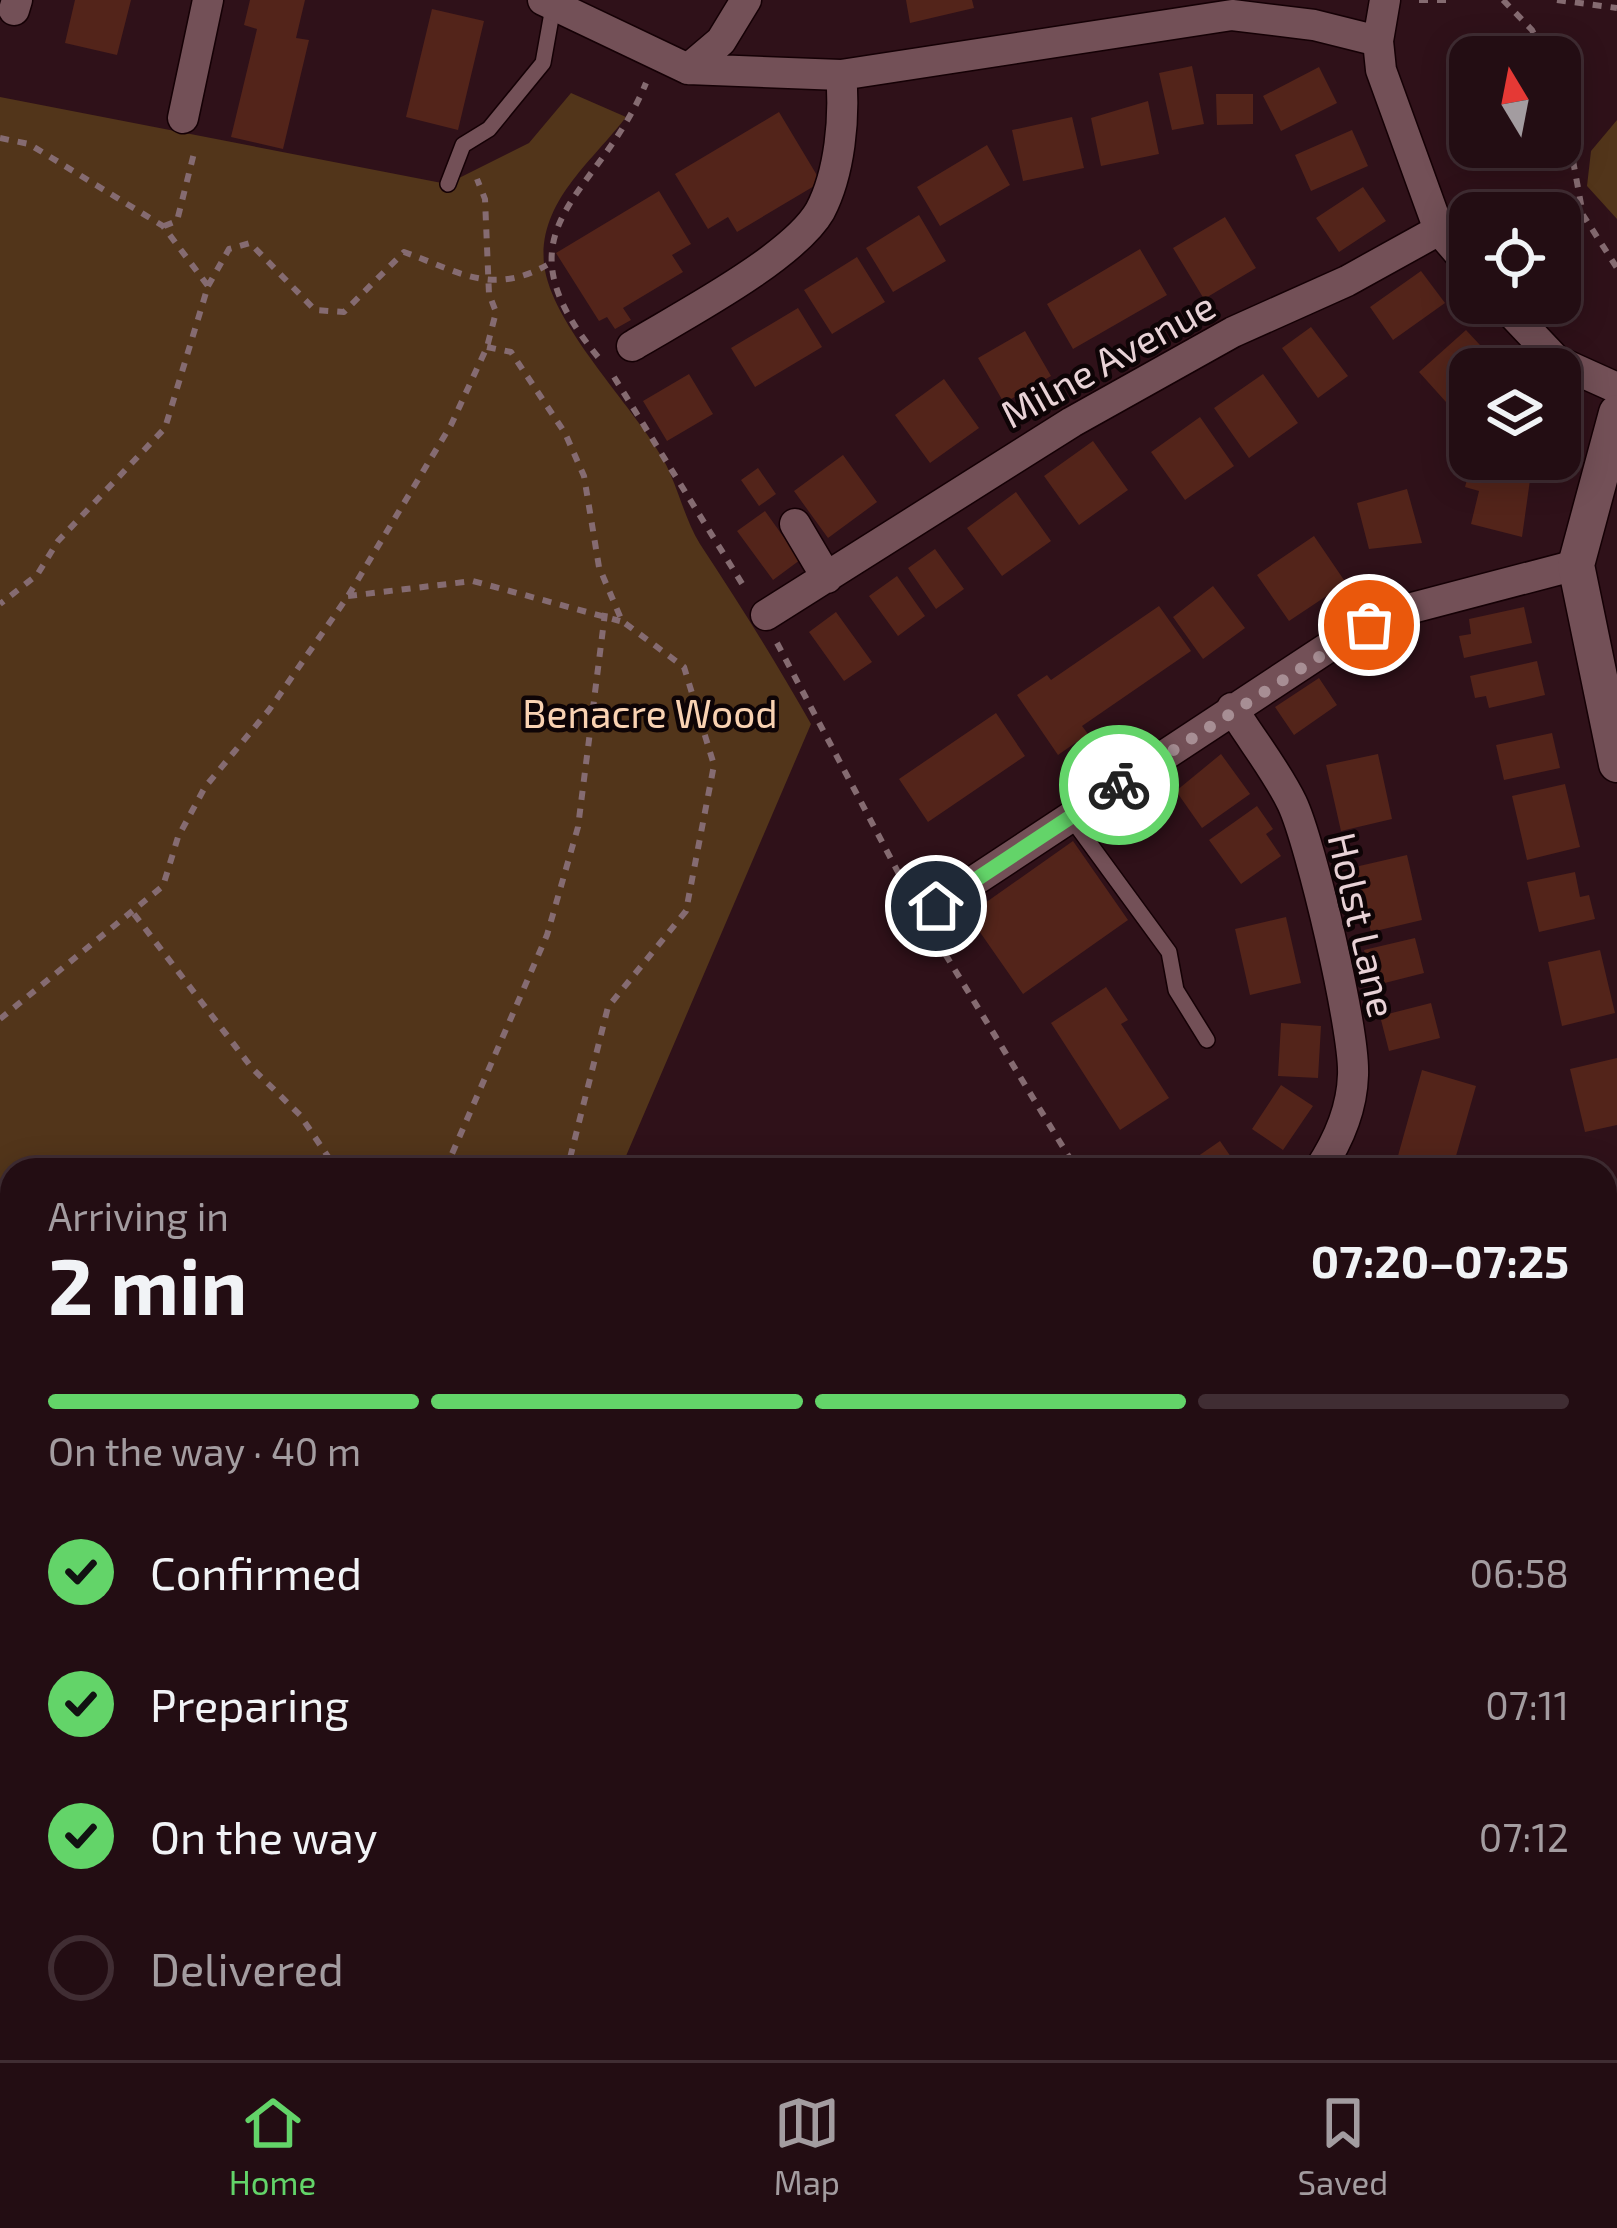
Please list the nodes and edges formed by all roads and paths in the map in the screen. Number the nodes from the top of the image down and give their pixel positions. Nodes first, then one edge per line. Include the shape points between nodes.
1 (208, 0) edge
2 (746, 0) edge
3 (1384, 0) edge
4 (1419, 0) edge
5 (1453, 0) edge
6 (1503, 0) edge
7 (1557, 0) edge
8 (548, 3) edge
9 (1617, 8) edge
10 (1535, 36) edge
11 (1378, 40) junction
12 (688, 69) junction
13 (841, 75) junction
14 (183, 118) joint
15 (0, 138) edge
16 (463, 146) junction
17 (1578, 168) edge
18 (448, 184) dead end
19 (163, 226) junction
20 (1439, 230) junction
21 (1449, 242) edge
22 (547, 265) dead end
23 (1617, 268) edge
24 (490, 283) junction
25 (208, 286) junction
26 (1522, 324) edge
27 (632, 346) dead end
28 (487, 347) junction
29 (1617, 388) edge
30 (1617, 412) edge
31 (795, 524) dead end
32 (1576, 565) junction
33 (827, 578) junction
34 (348, 596) junction
35 (0, 604) edge
36 (604, 613) junction
37 (766, 615) dead end
38 (622, 621) junction
39 (1232, 708) junction
40 (1617, 764) edge
41 (1070, 818) junction
42 (936, 906) dead end
43 (134, 914) junction
44 (0, 1019) edge
45 (1207, 1040) dead end
46 (329, 1158) edge
47 (451, 1158) edge
48 (570, 1158) edge
49 (1325, 1158) edge

1 - 14 street
2 - 12 street via 721,41
3 - 11 street
4 - 5 path
6 - 10 path
7 - 9 path
8 - 12 street
8 - 16 lane via 543,63 489,129
11 - 13 street via 1232,15
11 - 20 street via 1381,70
12 - 13 street
13 - 27 street via 836,174 818,215 753,272
14 - 19 path via 196,146 183,208
15 - 19 path via 29,144
16 - 18 lane
16 - 24 path via 485,199
17 - 23 path via 1583,215
19 - 25 path
20 - 21 street
20 - 33 street, Milne Avenue via 1072,422
22 - 24 path via 517,281
24 - 25 path via 404,252 344,312 315,310 250,242 229,250
24 - 28 path via 496,311
25 - 35 path via 165,428 58,541 37,575
26 - 29 street via 1557,361
28 - 34 path via 452,425
28 - 38 path via 511,352 565,434 584,476 599,567
30 - 32 street
31 - 33 street
32 - 39 street via 1393,613
32 - 40 street
33 - 37 street, Milne Avenue
34 - 36 path via 472,581
34 - 43 path via 205,787 163,886
36 - 38 path
36 - 47 path via 578,827 554,913
38 - 48 path via 684,667 714,764 686,911 608,1007
39 - 41 street
39 - 49 street, Holst Lane via 1292,803 1349,1043 1347,1107
41 - 42 street
41 - 45 lane via 1168,952 1176,990
43 - 44 path
43 - 46 path

